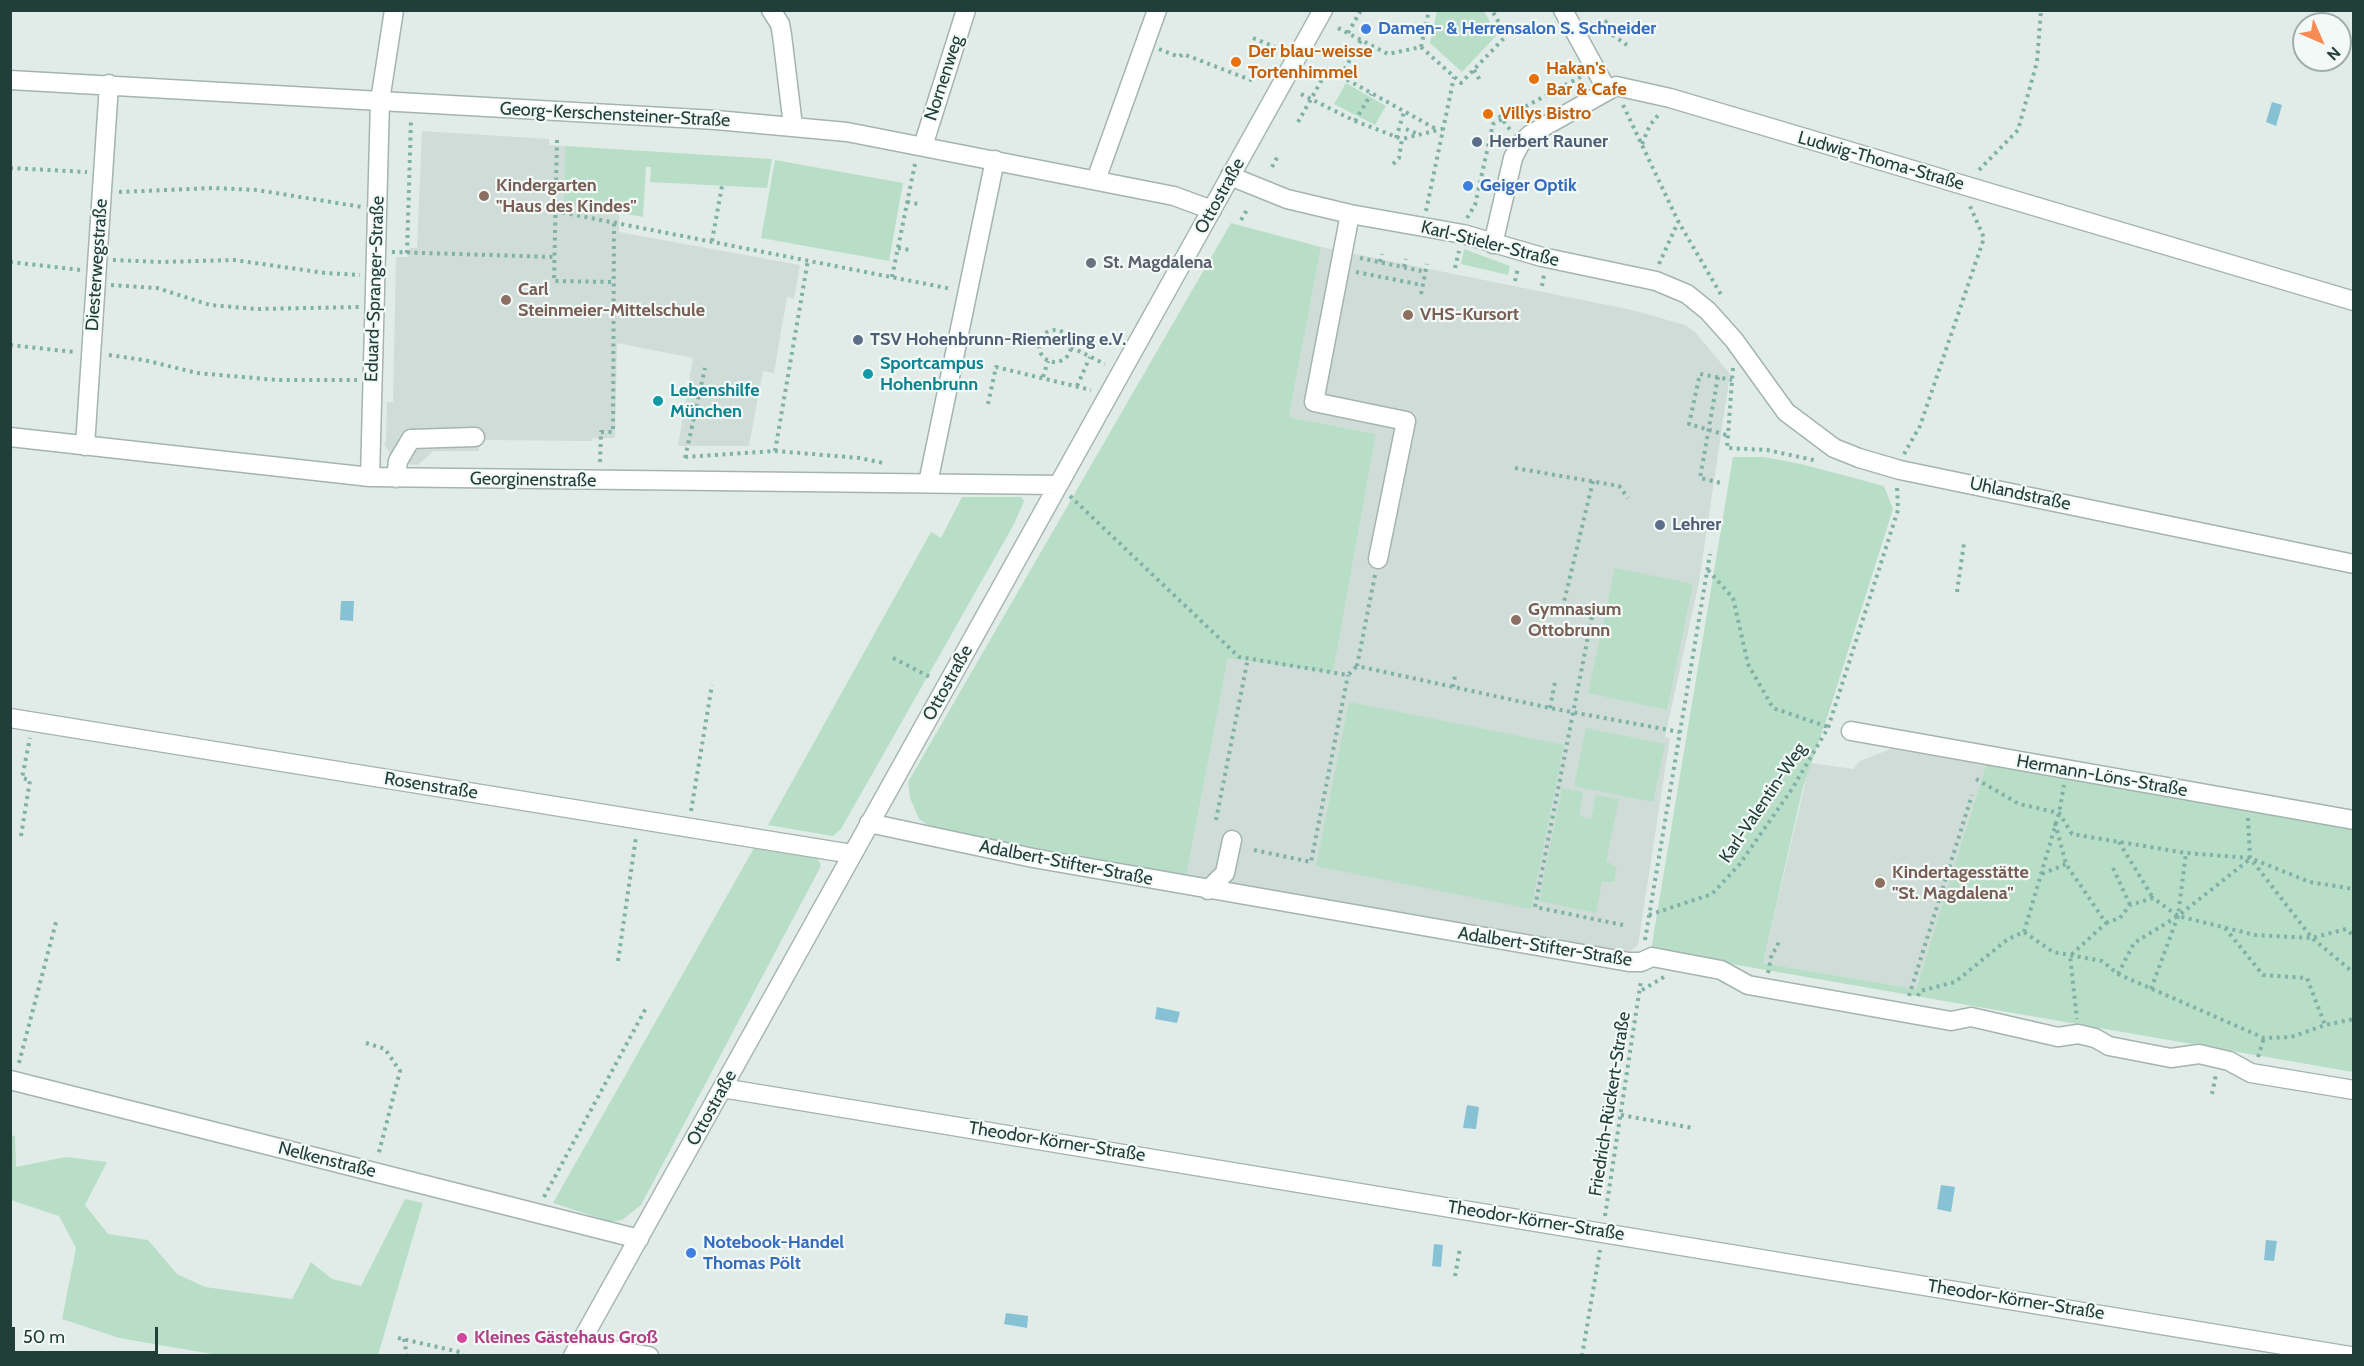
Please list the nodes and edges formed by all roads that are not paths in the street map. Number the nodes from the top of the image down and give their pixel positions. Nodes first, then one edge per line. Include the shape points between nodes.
1 (394, 10) edge
2 (771, 10) edge
3 (966, 10) edge
4 (1156, 10) edge
5 (1323, 10) edge
6 (1563, 10) edge
7 (10, 80) edge
8 (109, 84) junction
9 (1608, 90) junction
10 (380, 102) junction
11 (793, 126) junction
12 (921, 145) junction
13 (995, 160) junction
14 (1230, 176) junction
15 (1096, 180) junction
16 (1212, 210) junction
17 (1350, 214) junction
18 (1492, 244) junction
19 (2354, 301) edge
20 (1734, 340) joint
21 (10, 437) edge
22 (475, 437) dead end
23 (85, 446) junction
24 (370, 477) junction
25 (396, 478) junction
26 (928, 483) junction
27 (1058, 485) junction
28 (1378, 559) road end
29 (2354, 564) edge
30 (10, 718) edge
31 (1851, 731) dead end
32 (2354, 820) edge
33 (869, 823) junction
34 (1232, 840) dead end
35 (852, 854) junction
36 (1208, 890) junction
37 (13, 1080) edge
38 (722, 1088) junction
39 (2354, 1090) edge
40 (639, 1239) junction
41 (576, 1350) edge
42 (648, 1356) edge
43 (2350, 1356) edge

1 - 10 street, Eduard-Spranger-Straße
2 - 11 street via 780,24
3 - 12 street, Nornenweg
4 - 15 street
5 - 14 street, Ottostraße
6 - 9 street
7 - 8 street, Georg-Kerschensteiner-Straße
8 - 10 street, Georg-Kerschensteiner-Straße
8 - 23 street, Diesterwegstraße
9 - 18 street, Ludwig-Thoma-Straße via 1520,144
9 - 19 street, Ludwig-Thoma-Straße via 1616,86 1632,88 1670,98
10 - 11 street, Georg-Kerschensteiner-Straße
10 - 24 street, Eduard-Spranger-Straße
11 - 12 street, Georg-Kerschensteiner-Straße
12 - 13 street, Georg-Kerschensteiner-Straße
13 - 15 street, Georg-Kerschensteiner-Straße
13 - 26 street
14 - 16 street, Ottostraße
14 - 17 street, Karl-Stieler-Straße via 1287,199
15 - 16 street, Georg-Kerschensteiner-Straße via 1174,196
16 - 27 street, Ottostraße
17 - 18 street, Karl-Stieler-Straße via 1463,234
17 - 28 street via 1314,402 1406,421
18 - 20 street, Karl-Stieler-Straße via 1666,285 1687,294
20 - 29 street, Uhlandstraße via 1786,412 1834,448 1859,458 1900,470
21 - 23 street, Georginenstraße
22 - 25 street via 411,439 398,461
23 - 24 street, Georginenstraße
24 - 25 street, Georginenstraße
25 - 26 street, Georginenstraße
26 - 27 street, Georginenstraße
27 - 33 street, Ottostraße
30 - 35 street, Rosenstraße
31 - 32 street, Hermann-Löns-Straße
33 - 35 street, Ottostraße
33 - 36 street, Adalbert-Stifter-Straße
34 - 36 street via 1225,873
35 - 38 street, Ottostraße
36 - 39 street, Adalbert-Stifter-Straße via 1641,962 1652,957 1721,970 1748,985 1910,1005 1951,1021 1971,1017 2058,1037 2078,1034 2109,1046 2171,1058 2199,1054 2229,1061 2251,1073
37 - 40 street, Nelkenstraße
38 - 40 street, Ottostraße
38 - 43 street, Theodor-Körner-Straße
40 - 41 street, Ottostraße
41 - 42 street

